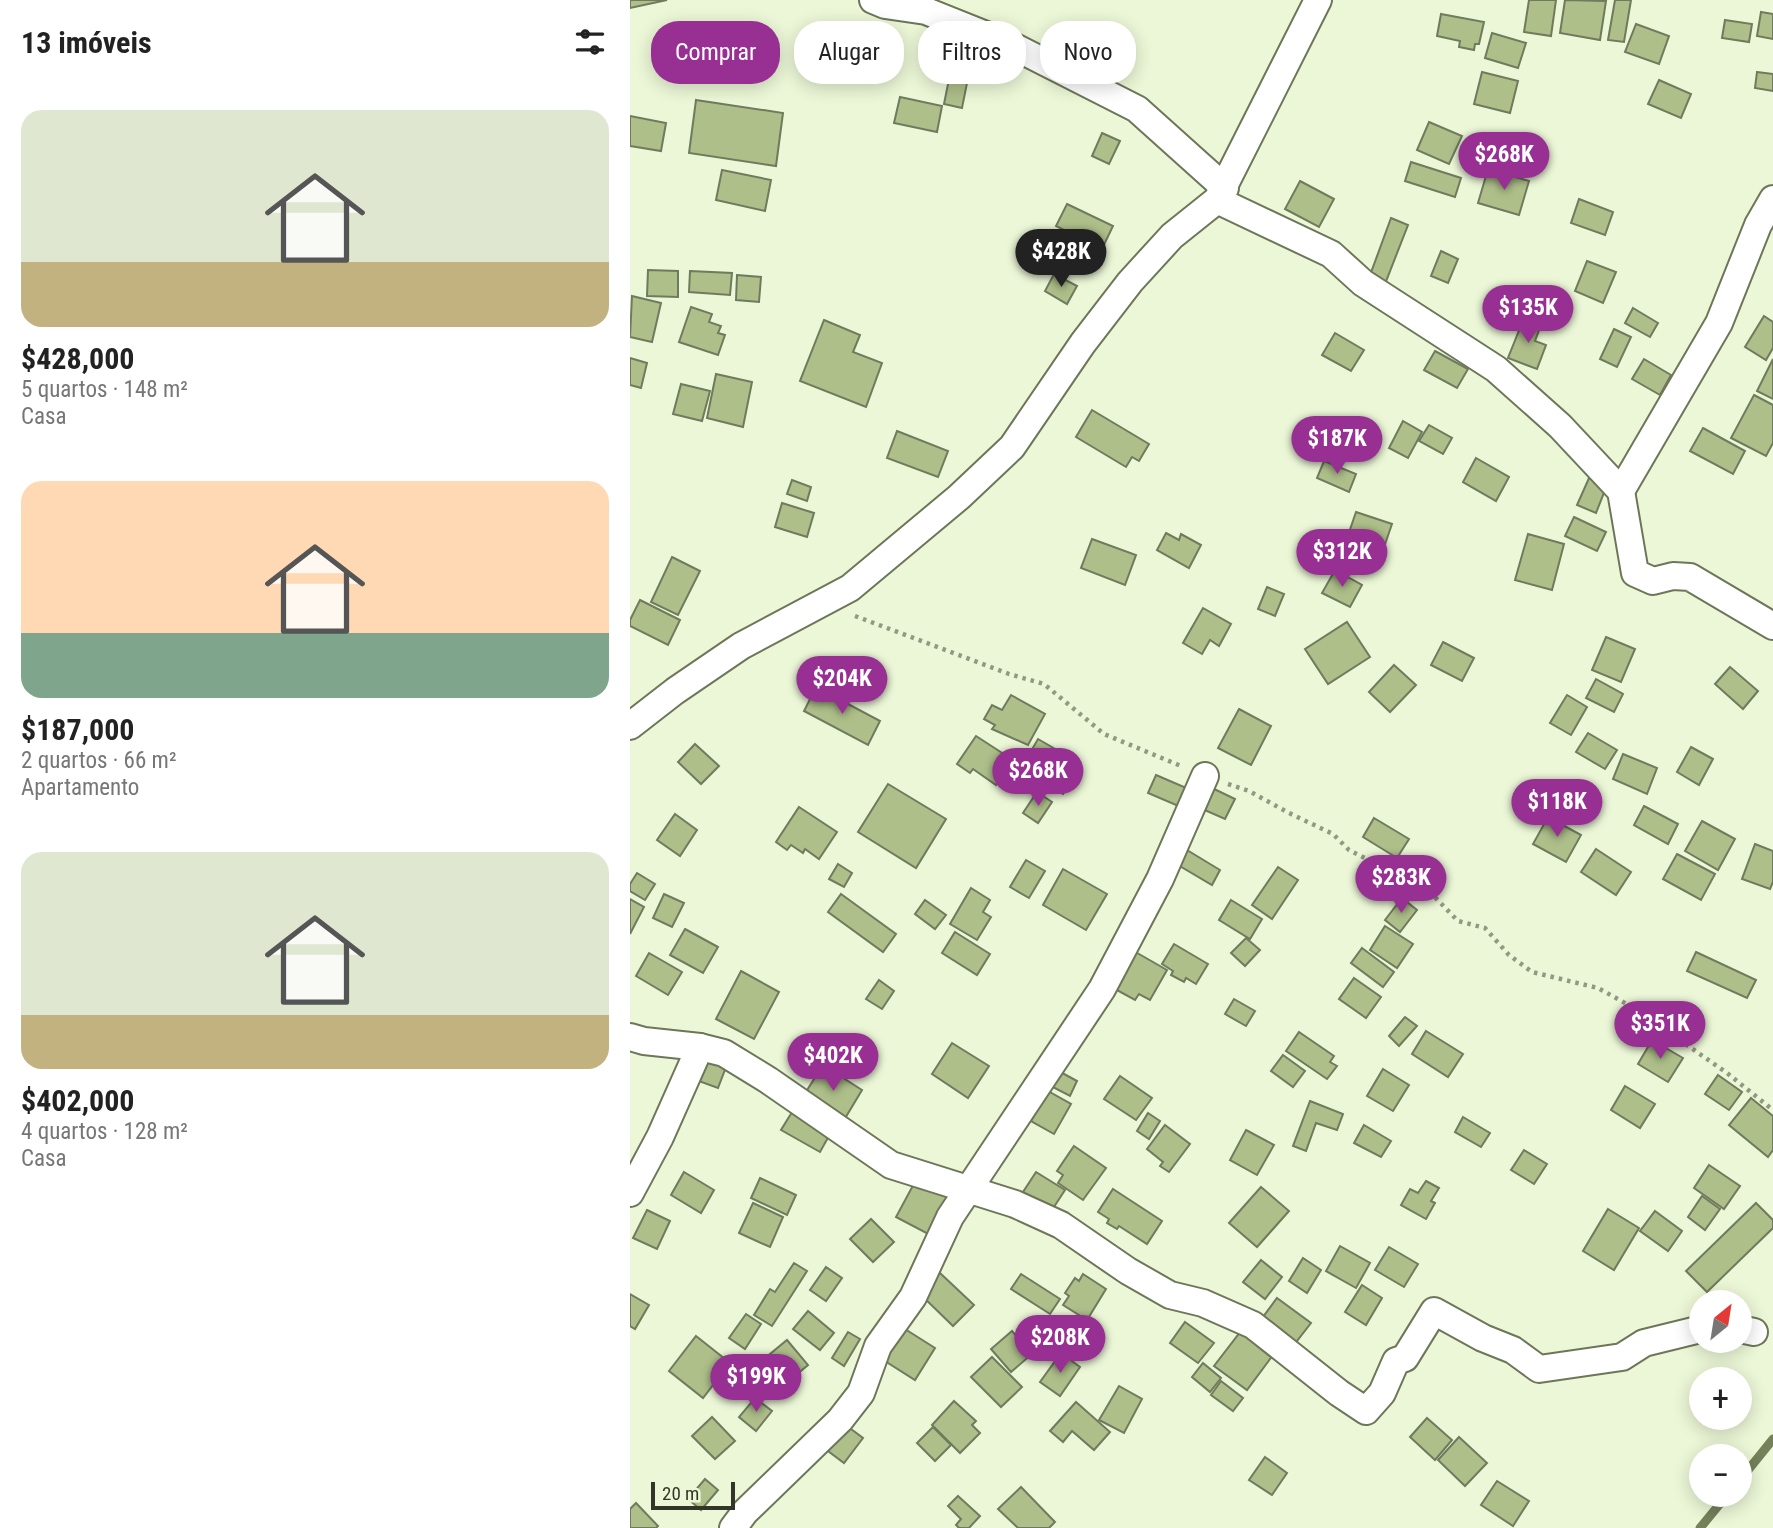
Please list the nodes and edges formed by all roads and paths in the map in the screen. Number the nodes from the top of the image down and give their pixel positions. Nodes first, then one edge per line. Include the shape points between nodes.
1 (873, 0) edge
2 (1318, 0) edge
3 (1221, 194) junction
4 (1773, 199) edge
5 (1621, 491) junction
6 (809, 611) junction
7 (1773, 626) edge
8 (630, 726) edge
9 (1205, 776) junction
10 (630, 1037) edge
11 (700, 1047) junction
12 (1773, 1110) edge
13 (967, 1189) junction
14 (630, 1193) edge
15 (1689, 1332) edge
16 (733, 1528) edge

1 - 3 street via 926,11 999,40 1137,109
2 - 3 street
3 - 5 street via 1331,254 1363,283 1496,369 1560,426
3 - 6 street via 1172,236 1130,282 1012,447 850,588
4 - 5 street via 1719,323
5 - 7 street via 1635,573 1653,581 1690,577
6 - 8 street via 741,646
6 - 9 path via 846,613 1044,684 1104,734
9 - 12 path via 1249,791 1428,890 1458,921 1485,928 1532,972 1598,988 1634,1008
9 - 13 street via 1160,878 1102,989
10 - 11 street
11 - 13 street via 724,1053 757,1073 891,1166
11 - 14 street
13 - 15 street via 1016,1204 1060,1225 1170,1295 1203,1303 1253,1325 1366,1411 1434,1311 1539,1368 1622,1357 1644,1343
13 - 16 street via 913,1297 878,1346 861,1393

